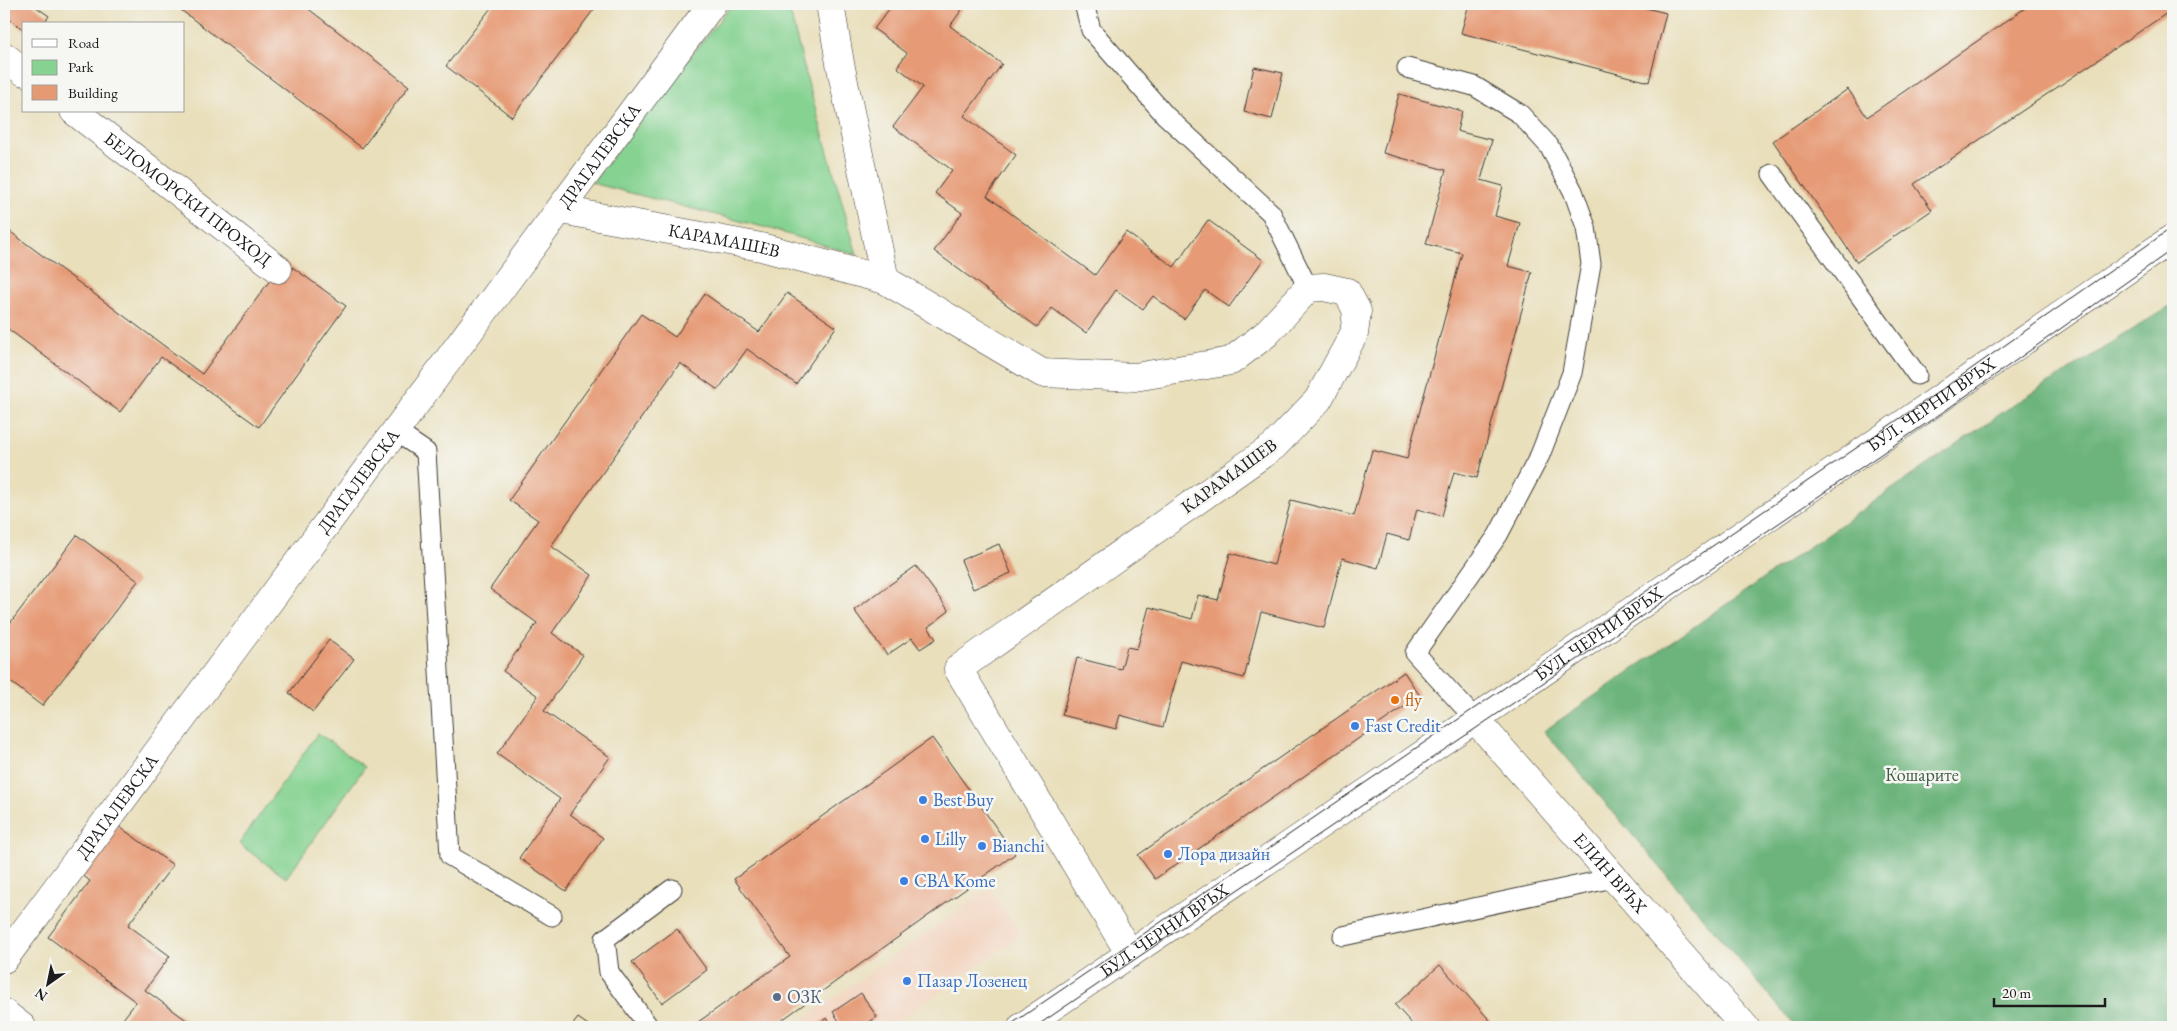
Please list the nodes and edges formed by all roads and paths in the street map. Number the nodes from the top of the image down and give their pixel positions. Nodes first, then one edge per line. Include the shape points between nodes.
1 (712, 4) edge
2 (830, 4) edge
3 (1084, 4) edge
4 (4, 56) edge
5 (1407, 68) dead end
6 (22, 70) edge
7 (75, 112) edge
8 (1772, 174) dead end
9 (561, 210) junction
10 (2173, 238) edge
11 (278, 269) dead end
12 (885, 280) junction
13 (1308, 288) junction
14 (1917, 376) dead end
15 (395, 431) junction
16 (1475, 719) junction
17 (1613, 878) junction
18 (672, 889) dead end
19 (552, 916) dead end
20 (1343, 936) dead end
21 (1130, 954) junction
22 (4, 959) edge
23 (4, 1013) edge
24 (22, 1027) edge
25 (648, 1027) edge
26 (1022, 1027) edge
27 (1746, 1027) edge

1 - 9 street, ДРАГАЛЕВСКА
2 - 12 street
3 - 13 lane via 1090,30 1165,115 1271,213
4 - 6 street
5 - 16 lane via 1474,86 1520,114 1548,146 1573,191 1586,227 1591,264 1572,373 1540,455 1498,535 1415,653
7 - 11 street, БЕЛОМОРСКИ ПРОХОД
8 - 14 lane
9 - 12 street, КАРАМАШЕВ via 761,247
9 - 15 street, ДРАГАЛЕВСКА
10 - 16 street, БУЛ. ЧЕРНИ ВРЪХ
12 - 13 street, КАРАМАШЕВ via 1042,374 1135,377 1232,361 1266,334
13 - 21 street, КАРАМАШЕВ via 1324,287 1347,292 1357,311 1354,334 1318,400 1274,446 958,669
15 - 19 lane via 426,452 450,856
15 - 22 street, ДРАГАЛЕВСКА
16 - 17 street, ЕЛИН ВРЪХ
16 - 21 street, БУЛ. ЧЕРНИ ВРЪХ
17 - 20 lane
17 - 27 street, ЕЛИН ВРЪХ
18 - 25 lane via 605,939 609,972
21 - 26 street, БУЛ. ЧЕРНИ ВРЪХ
23 - 24 street

